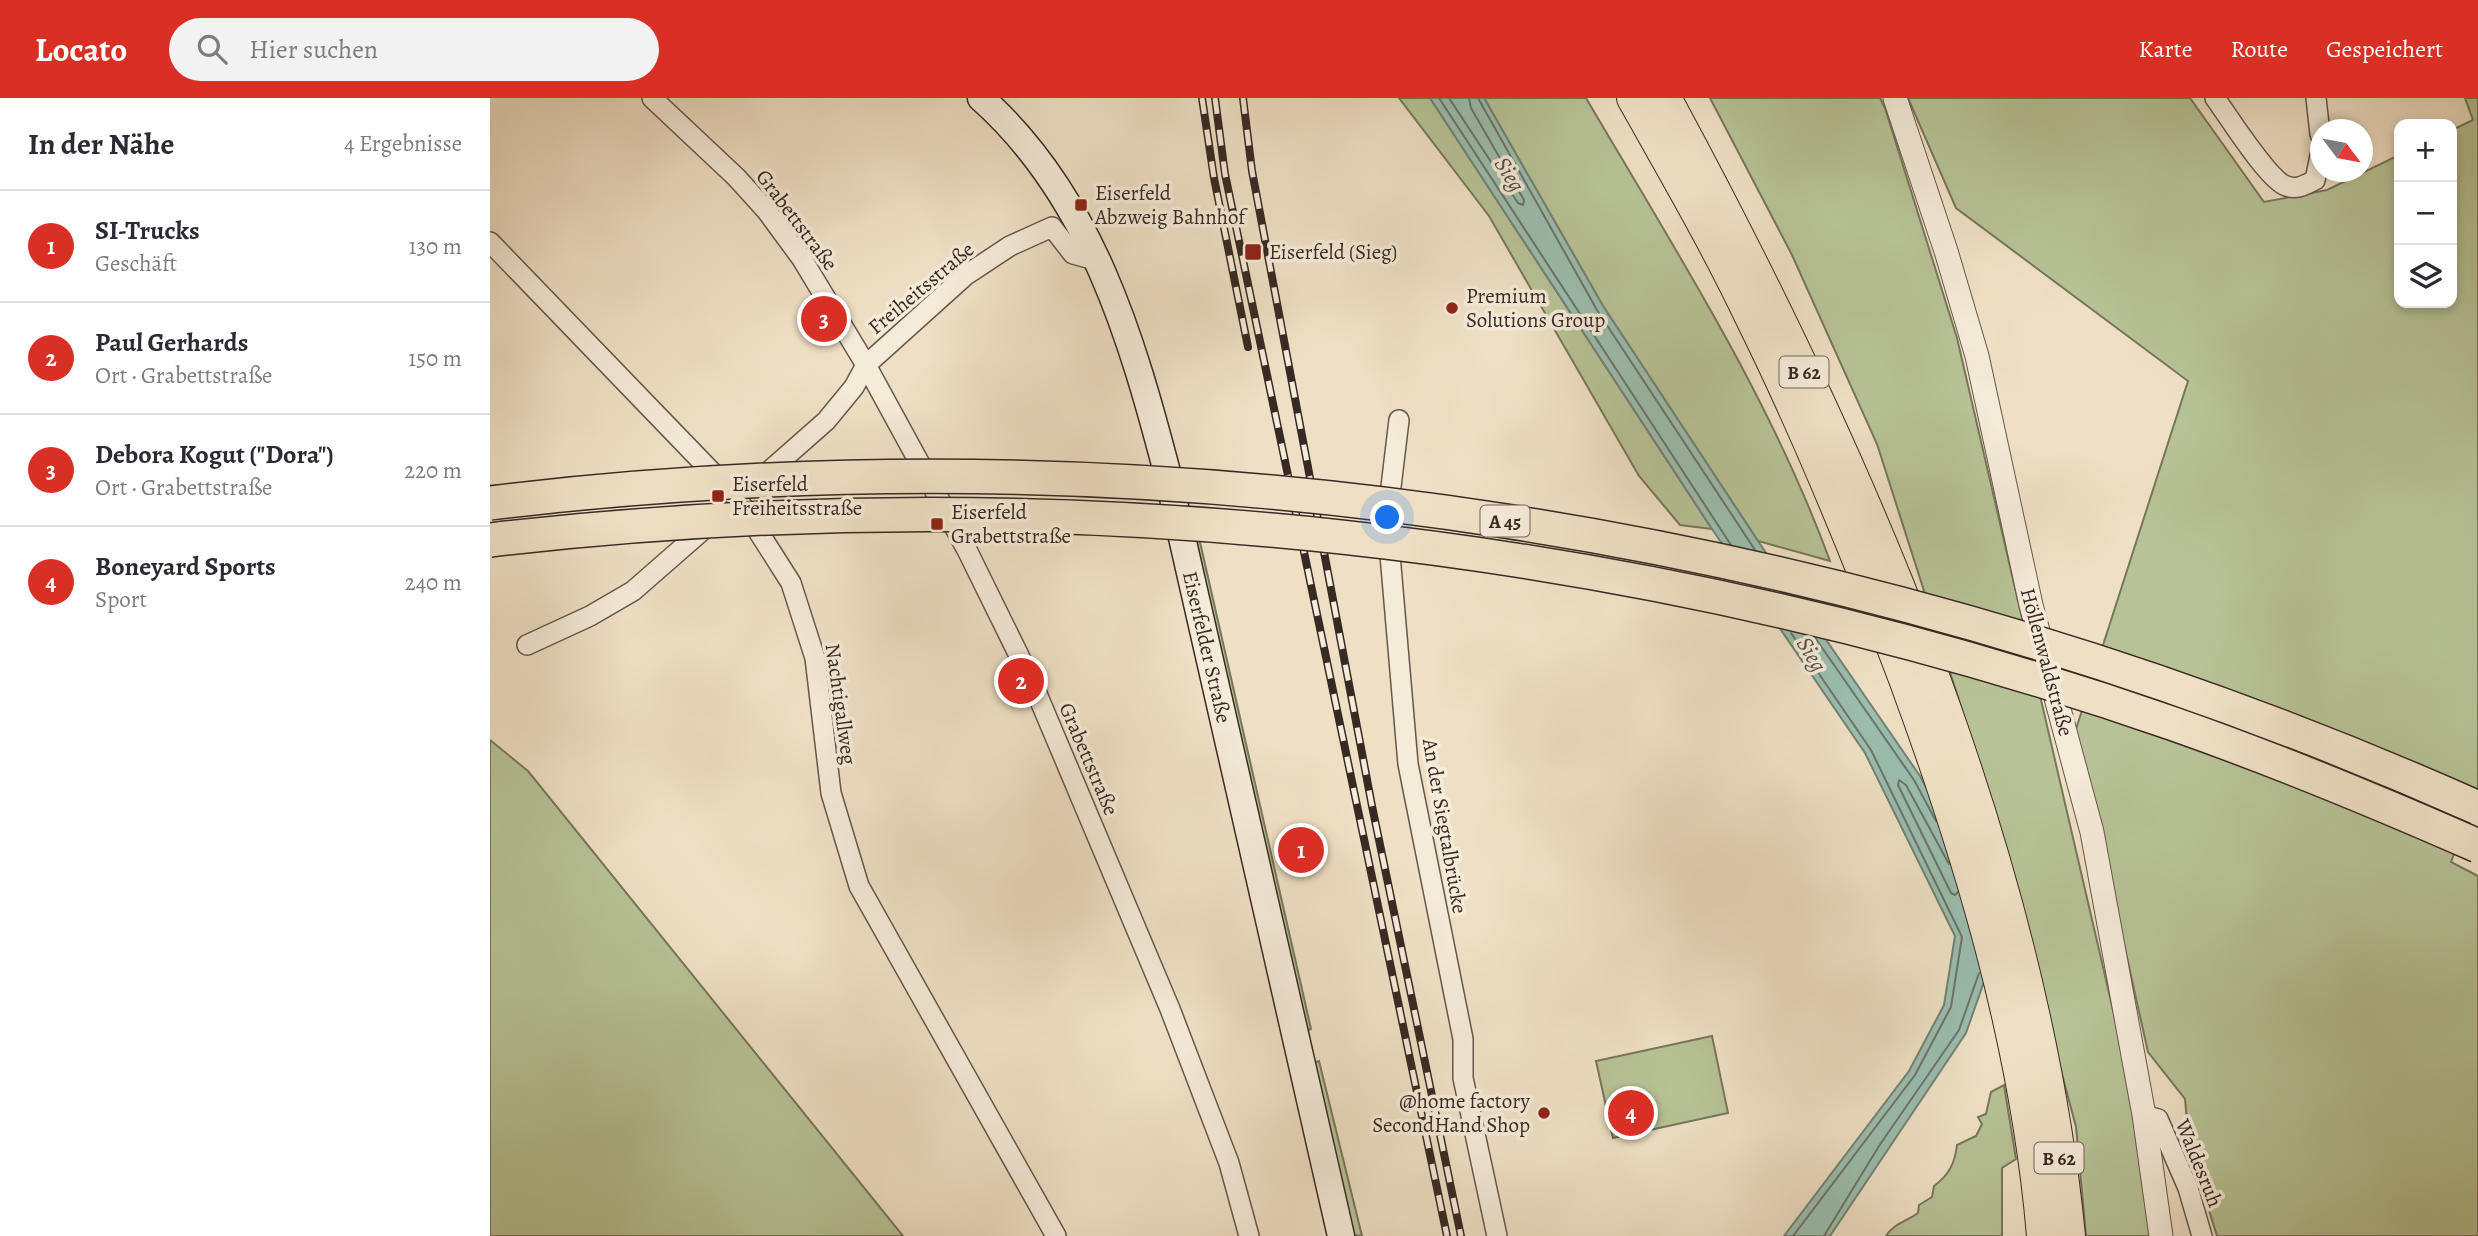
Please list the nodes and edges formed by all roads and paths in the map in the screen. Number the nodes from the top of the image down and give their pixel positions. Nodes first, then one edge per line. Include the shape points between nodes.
1 (652, 98) edge
2 (981, 98) edge
3 (1633, 98) edge
4 (1665, 98) edge
5 (1895, 98) edge
6 (2215, 98) edge
7 (2316, 98) edge
8 (2318, 119) edge
9 (2312, 182) edge
10 (490, 242) edge
11 (1098, 261) junction
12 (866, 365) junction
13 (1399, 420) dead end
14 (737, 498) junction
15 (490, 503) edge
16 (490, 540) edge
17 (527, 645) dead end
18 (2478, 808) edge
19 (2478, 846) edge
20 (2035, 1083) junction
21 (2144, 1115) junction
22 (1056, 1236) edge
23 (1249, 1236) edge
24 (1341, 1236) edge
25 (1497, 1236) edge
26 (2043, 1236) edge
27 (2069, 1236) edge
28 (2161, 1236) edge
29 (2202, 1236) edge

1 - 12 street, Grabettstraße via 766,210 802,259
2 - 11 main road, Eiserfelder Straße via 1036,159
3 - 20 highway, B 62 via 1752,317 1804,429 1930,748
4 - 20 highway, B 62 via 1729,217 1878,534 1991,856 2020,962
5 - 21 street, Höllenwaldstraße via 1977,356 2031,605 2092,832
6 - 9 street via 2284,185 2301,188
7 - 8 street
10 - 14 street, Nachtigallweg
11 - 12 street, Freiheitsstraße via 1073,254 1052,227 1010,246 966,275
11 - 24 main road, Eiserfelder Straße via 1138,360 1168,476
12 - 14 street, Freiheitsstraße via 826,421
12 - 23 street, Grabettstraße via 967,550 1032,682 1170,1009 1229,1163
13 - 25 street, An der Siegtalbrücke via 1387,520 1408,764 1463,1039 1463,1078
14 - 17 street, Freiheitsstraße via 634,591
14 - 22 street, Nachtigallweg via 791,583 815,658 831,793 859,886
15 - 18 highway, A 45, bridge via 783,478 987,476 1190,484 1393,504 1581,532 1793,575 1990,627 2184,689 2374,762
16 - 19 highway, A 45, bridge via 788,516 989,514 1204,524 1391,542 1590,572 1788,612 1983,663 2174,724 2363,795
20 - 26 highway, B 62
20 - 27 highway, B 62
21 - 28 street, Höllenwaldstraße
21 - 29 street, Waldesruh via 2158,1119 2188,1188

